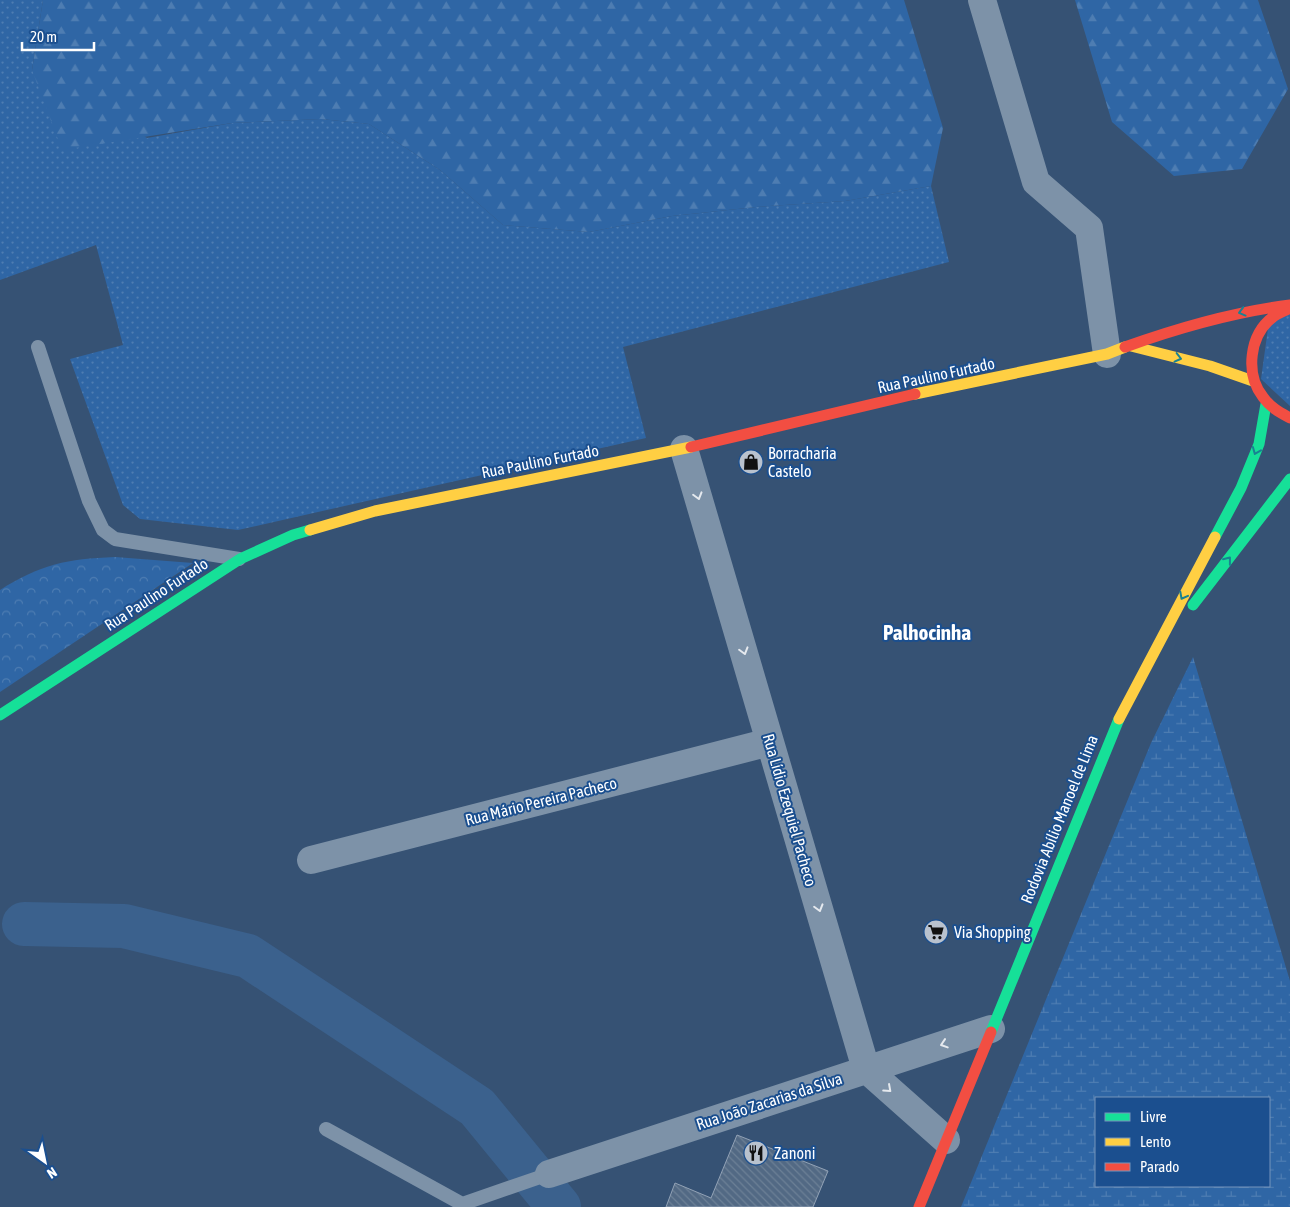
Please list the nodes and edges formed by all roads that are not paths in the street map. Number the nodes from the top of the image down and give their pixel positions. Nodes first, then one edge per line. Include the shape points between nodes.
1 (982, 0) edge
2 (1290, 307) edge
3 (38, 346) dead end
4 (1119, 350) junction
5 (1253, 381) junction
6 (1266, 404) junction
7 (1290, 418) edge
8 (684, 449) junction
9 (1290, 479) edge
10 (240, 559) junction
11 (1145, 668) junction
12 (0, 715) edge
13 (770, 742) junction
14 (311, 860) dead end
15 (991, 1029) junction
16 (866, 1069) junction
17 (326, 1129) dead end
18 (946, 1140) junction
19 (549, 1174) joint
20 (461, 1206) edge
21 (919, 1207) edge

1 - 4 street via 1036,182 1089,228
2 -> 4 street, Rua Paulino Furtado via 1250,310 1161,334
2 - 5 street via 1267,322 1256,338 1251,357
3 - 10 lane via 89,501 103,530 115,540
4 -> 5 street, Rua Paulino Furtado via 1210,366
4 - 8 street, Rua Paulino Furtado
5 - 6 street
6 - 7 street
6 -> 11 street, Rodovia Abílio Manoel de Lima via 1259,444 1241,488
8 - 10 street, Rua Paulino Furtado via 374,511 293,535
8 -> 13 street, Rua Lídio Ezequiel Pacheco
11 -> 9 street, Rodovia Abílio Manoel de Lima
10 - 12 street, Rua Paulino Furtado
11 - 15 street, Rodovia Abílio Manoel de Lima via 1117,722
13 - 14 street, Rua Mário Pereira Pacheco
13 -> 16 street, Rua Lídio Ezequiel Pacheco
15 -> 16 street, Rua João Zacarias da Silva
15 - 18 street, Rodovia Abílio Manoel de Lima
16 -> 18 street
16 - 19 street, Rua João Zacarias da Silva
17 - 20 lane
18 - 21 street, Rodovia Abílio Manoel de Lima
19 - 20 lane

